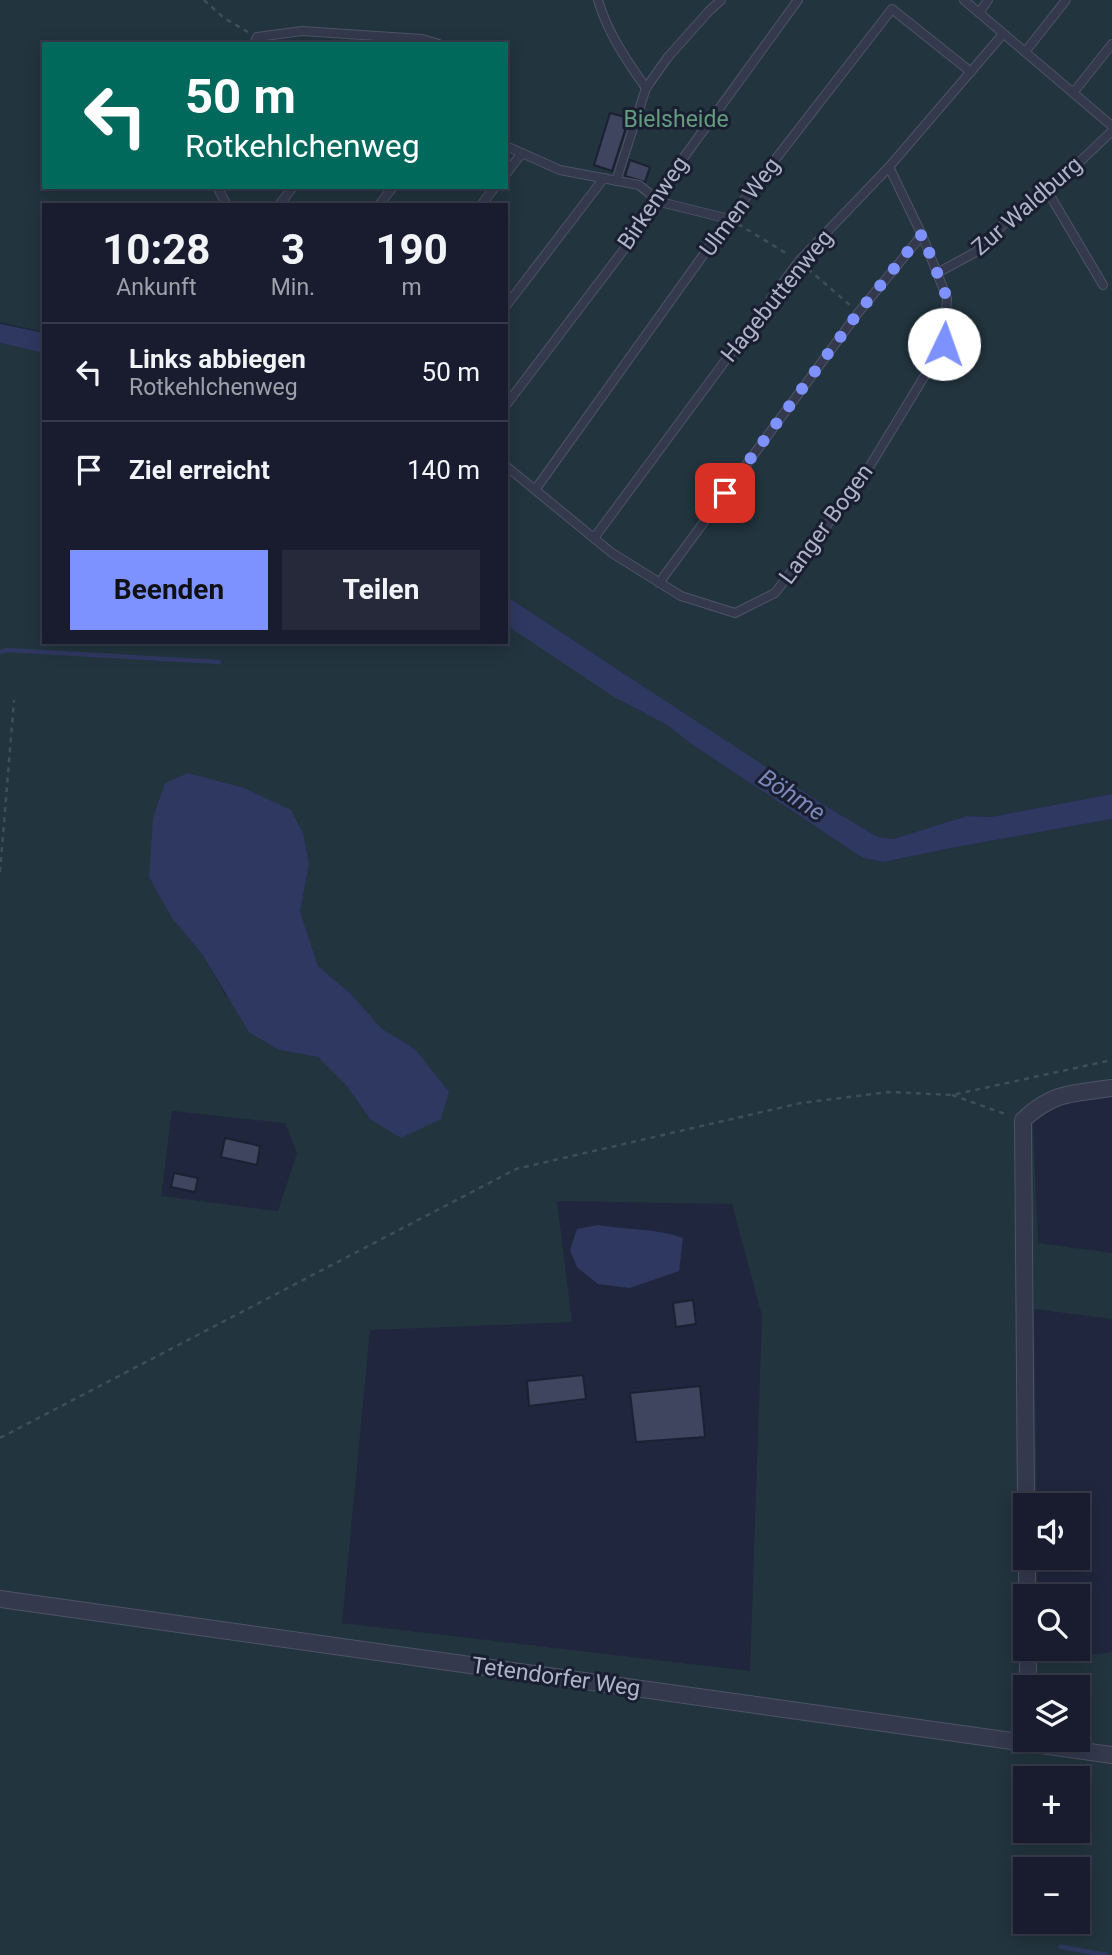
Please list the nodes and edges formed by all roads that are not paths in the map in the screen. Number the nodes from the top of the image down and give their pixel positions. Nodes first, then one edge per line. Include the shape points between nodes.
1 (597, 0) edge
2 (722, 0) edge
3 (798, 0) edge
4 (964, 0) edge
5 (988, 0) edge
6 (1066, 0) edge
7 (979, 13) junction
8 (1003, 34) junction
9 (256, 40) edge
10 (404, 41) edge
11 (1112, 44) edge
12 (1025, 52) junction
13 (971, 72) junction
14 (646, 88) junction
15 (1073, 93) junction
16 (1112, 126) edge
17 (1112, 131) edge
18 (508, 147) edge
19 (522, 153) junction
20 (889, 167) junction
21 (508, 171) edge
22 (604, 178) junction
23 (616, 181) junction
24 (291, 189) edge
25 (391, 189) edge
26 (493, 189) edge
27 (1048, 192) junction
28 (660, 202) junction
29 (281, 203) edge
30 (381, 203) edge
31 (483, 203) edge
32 (729, 219) junction
33 (922, 234) junction
34 (937, 273) junction
35 (1103, 285) dead end
36 (508, 303) edge
37 (508, 402) edge
38 (508, 468) edge
39 (535, 490) junction
40 (594, 538) junction
41 (659, 583) junction
42 (1112, 1088) edge
43 (1026, 1493) edge
44 (0, 1599) edge
45 (1013, 1739) edge
46 (1090, 1751) edge
47 (1112, 1755) edge

1 - 14 lane via 625,60
2 - 14 lane via 668,57
3 - 28 lane, Birkenweg via 676,168
4 - 7 lane
5 - 7 lane
6 - 12 lane
7 - 8 lane
8 - 12 lane
8 - 13 lane, Hagebuttenweg
9 - 10 lane via 302,32
11 - 15 lane
12 - 15 lane
13 - 20 lane, Hagebuttenweg
13 - 32 lane, Ulmen Weg via 892,9
14 - 23 lane
15 - 16 lane
17 - 27 lane, Zur Waldburg
18 - 19 lane
19 - 21 lane
19 - 22 lane via 560,170
20 - 33 lane, Langer Bogen
20 - 40 lane, Hagebuttenweg via 799,261
22 - 23 lane
22 - 36 lane
23 - 28 lane via 639,185
24 - 29 lane
25 - 30 lane
26 - 31 lane
27 - 34 lane, Zur Waldburg via 1006,222 974,253
27 - 35 lane
28 - 32 lane
28 - 37 lane, Birkenweg
32 - 39 lane, Ulmen Weg
33 - 34 lane, Langer Bogen
33 - 41 lane via 858,313
34 - 41 lane, Langer Bogen via 947,298 944,344 862,479 775,593 735,613 681,596
38 - 39 lane, Langer Bogen
39 - 40 lane, Langer Bogen
40 - 41 lane, Langer Bogen
42 - 43 street via 1058,1096 1023,1120
44 - 45 street, Tetendorfer Weg
46 - 47 street, Tetendorfer Weg

